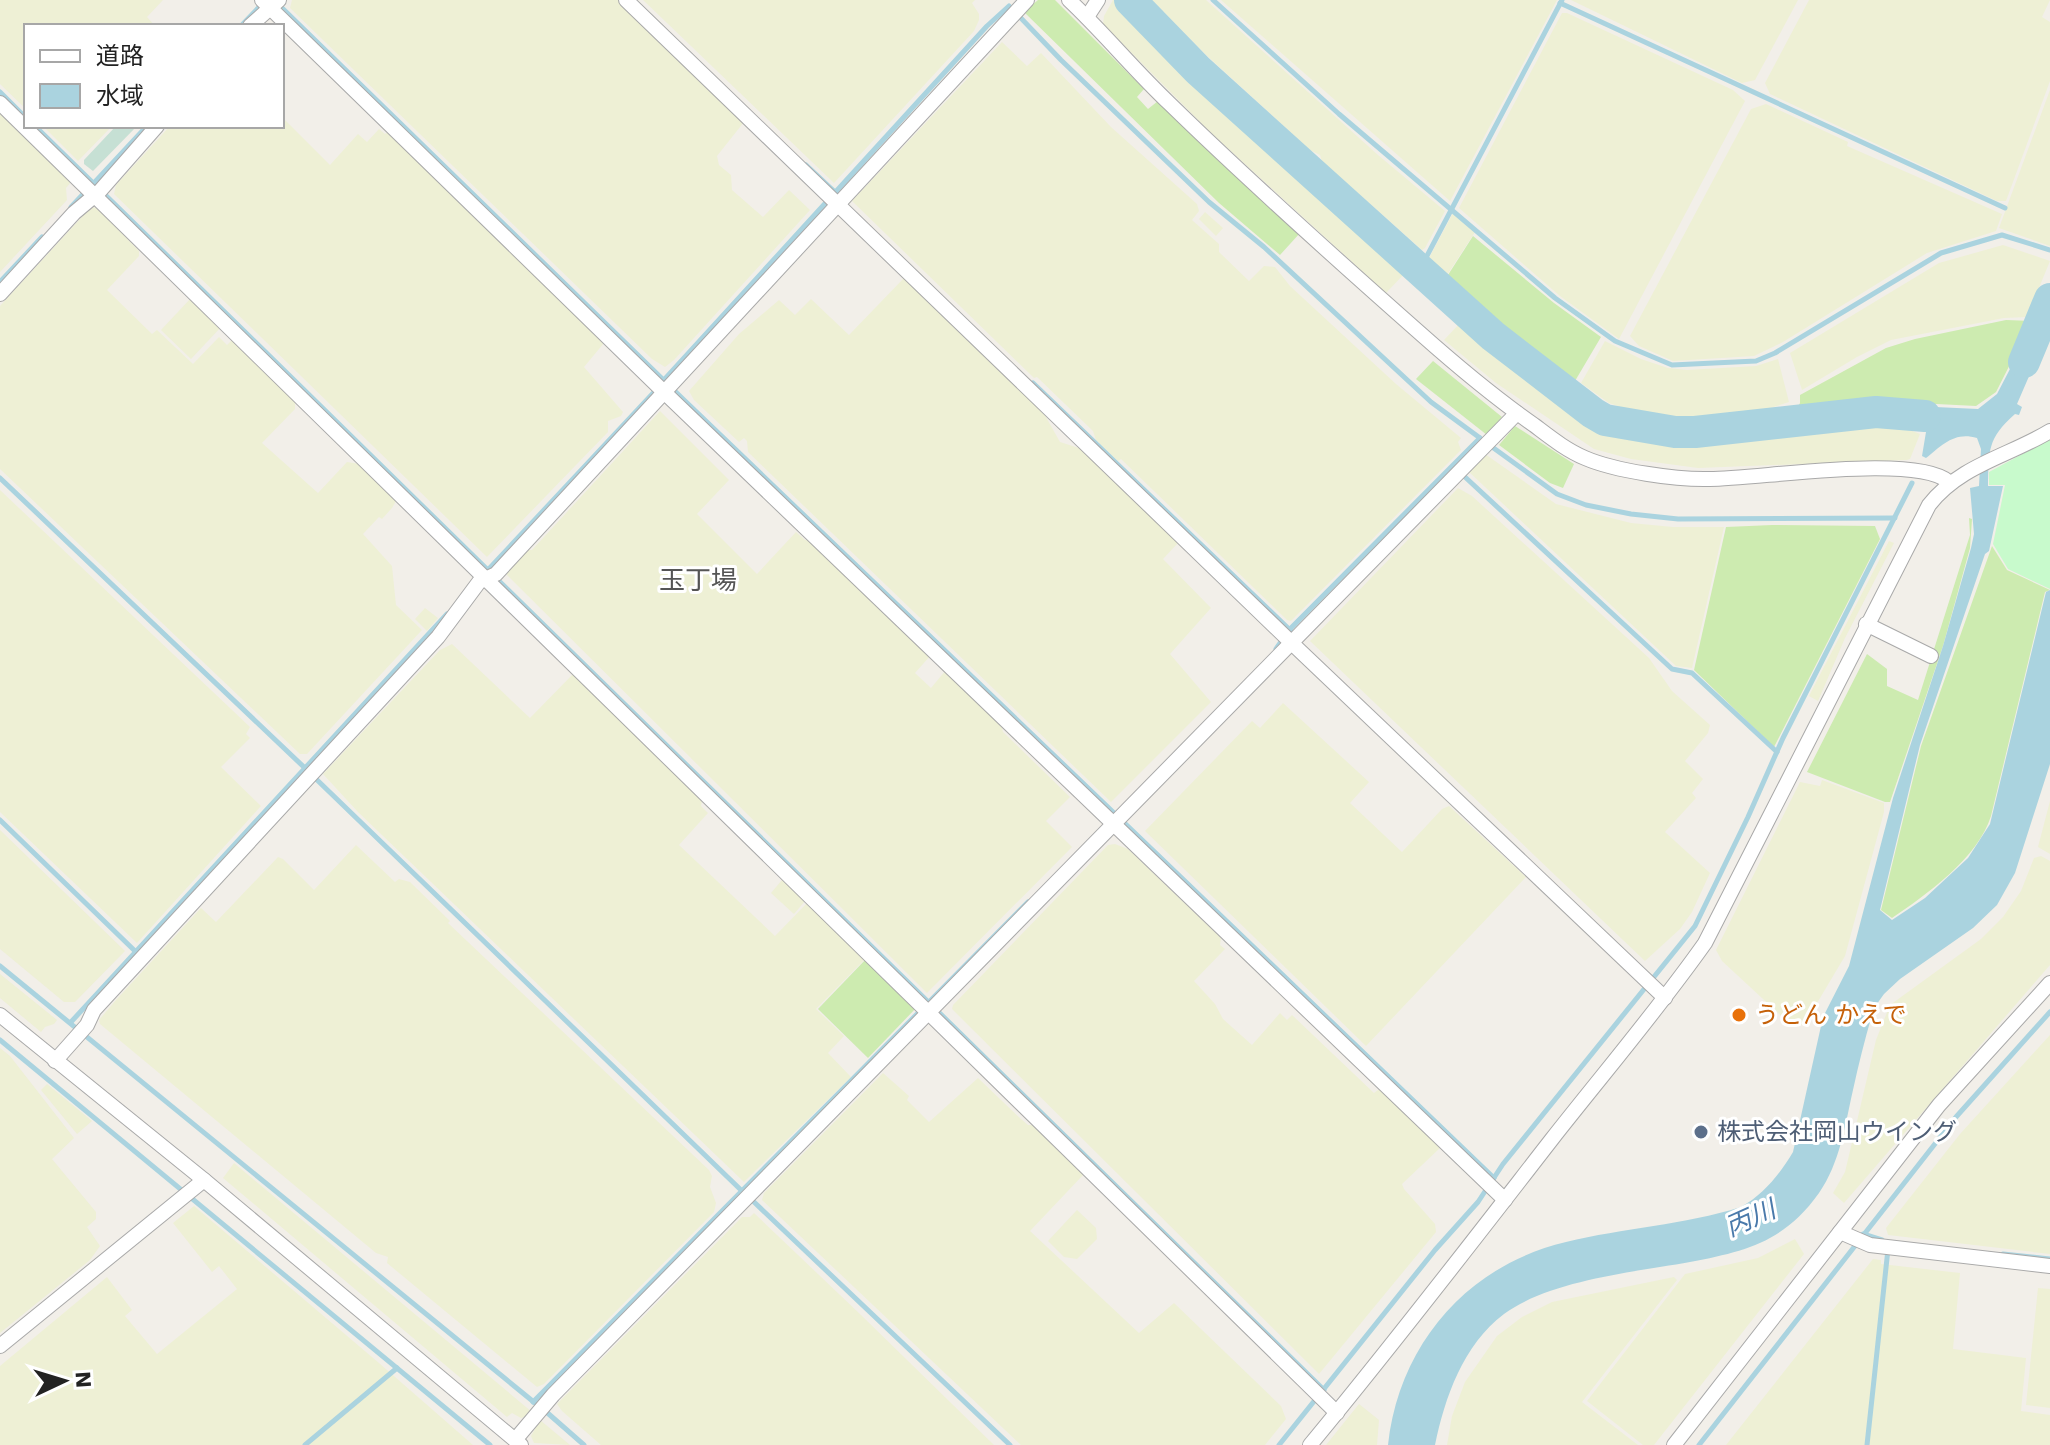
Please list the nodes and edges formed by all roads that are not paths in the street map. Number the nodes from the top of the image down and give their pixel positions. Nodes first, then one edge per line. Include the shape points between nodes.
1 (626, 0) edge
2 (1069, 0) edge
3 (1098, 0) edge
4 (270, 3) edge
5 (1019, 8) edge
6 (1087, 17) junction
7 (252, 24) edge
8 (0, 103) edge
9 (24, 125) edge
10 (27, 128) edge
11 (155, 128) edge
12 (94, 190) junction
13 (833, 199) junction
14 (0, 294) edge
15 (665, 388) junction
16 (1517, 413) junction
17 (2050, 431) edge
18 (1949, 482) junction
19 (488, 576) junction
20 (1866, 624) junction
21 (1292, 639) junction
22 (1931, 656) dead end
23 (1114, 820) junction
24 (2050, 983) edge
25 (1665, 998) junction
26 (928, 1008) junction
27 (0, 1015) edge
28 (55, 1061) junction
29 (204, 1180) junction
30 (1495, 1190) junction
31 (1852, 1238) junction
32 (2050, 1266) edge
33 (0, 1346) edge
34 (1332, 1409) junction
35 (518, 1442) edge
36 (1310, 1445) edge
37 (1674, 1445) edge

1 - 13 street
2 - 6 street
3 - 6 street
4 - 7 street
4 - 15 street
5 - 13 street
6 - 16 street via 1169,103 1318,242
8 - 9 street
10 - 12 street
11 - 12 street
12 - 14 street
12 - 19 street
13 - 15 street
13 - 21 street
15 - 19 street
15 - 23 street
16 - 18 street via 1585,458 1633,470 1709,480 1785,472 1910,471
16 - 21 street
17 - 18 street
18 - 20 street via 1921,517
19 - 26 street
19 - 28 street via 94,1010
20 - 22 street
20 - 25 street via 1721,915
21 - 23 street
21 - 25 street
23 - 26 street
23 - 30 street
24 - 31 street via 1939,1105
25 - 30 street
26 - 34 street
26 - 35 street via 553,1395
27 - 28 street
28 - 29 street
29 - 33 street
29 - 35 street
30 - 34 street
31 - 32 street via 1888,1248
31 - 37 street
34 - 36 street

